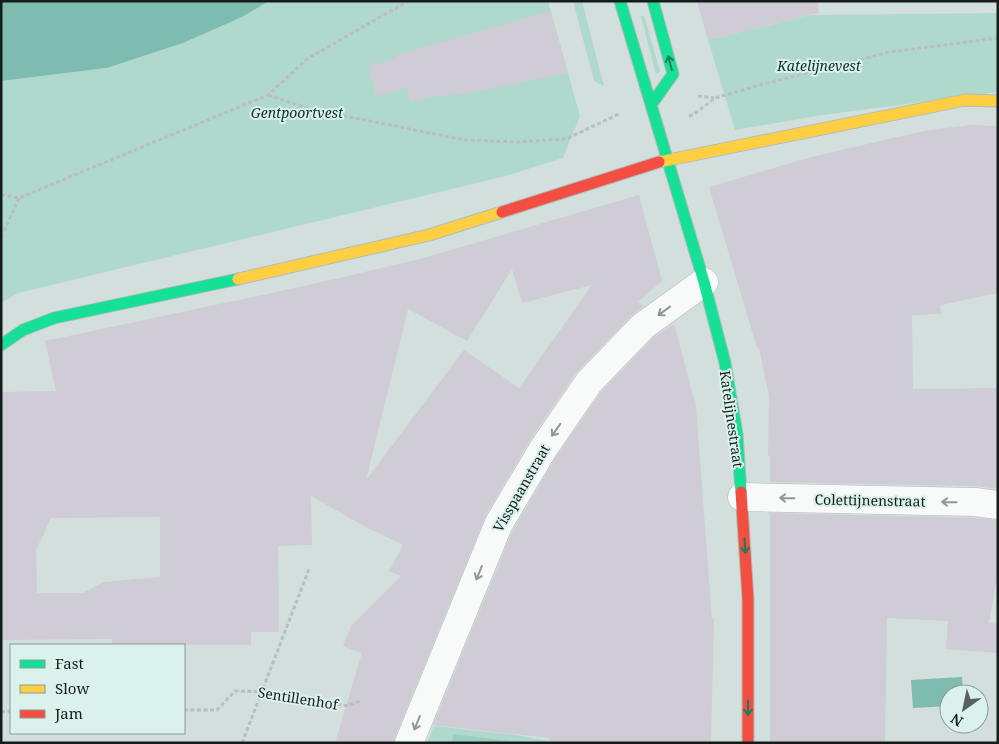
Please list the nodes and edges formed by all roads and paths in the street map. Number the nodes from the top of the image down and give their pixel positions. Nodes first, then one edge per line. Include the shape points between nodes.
1 (408, 1) edge
2 (620, 1) edge
3 (652, 1) edge
4 (998, 38) edge
5 (268, 96) junction
6 (715, 98) dead end
7 (998, 101) edge
8 (651, 105) junction
9 (624, 112) dead end
10 (668, 160) junction
11 (1, 194) edge
12 (19, 198) junction
13 (1, 237) edge
14 (704, 282) junction
15 (1, 345) edge
16 (742, 497) junction
17 (998, 505) edge
18 (309, 569) dead end
19 (263, 691) junction
20 (360, 702) dead end
21 (185, 710) edge
22 (242, 743) edge
23 (408, 743) edge
24 (748, 743) edge

1 - 5 path via 307,59
2 - 8 street, Katelijnestraat
8 -> 3 street via 673,74
4 - 6 path via 890,52
5 - 9 path via 310,109 465,140 518,142 566,139
5 - 12 path
7 - 10 street via 965,100
8 - 10 street, Katelijnestraat
10 - 14 street, Katelijnestraat
10 - 15 street via 429,235 54,318 23,330
11 - 12 path
12 - 13 path
14 - 16 street, Katelijnestraat via 724,362 737,434
14 -> 23 street, Visspaanstraat via 643,326 588,382 543,449 499,523
17 -> 16 street, Colettijnenstraat
16 -> 24 street, Katelijnestraat via 748,599
18 - 19 path
19 - 20 path, Sentillenhof via 348,706
19 - 21 path, Sentillenhof via 235,691 217,710
19 - 22 path

